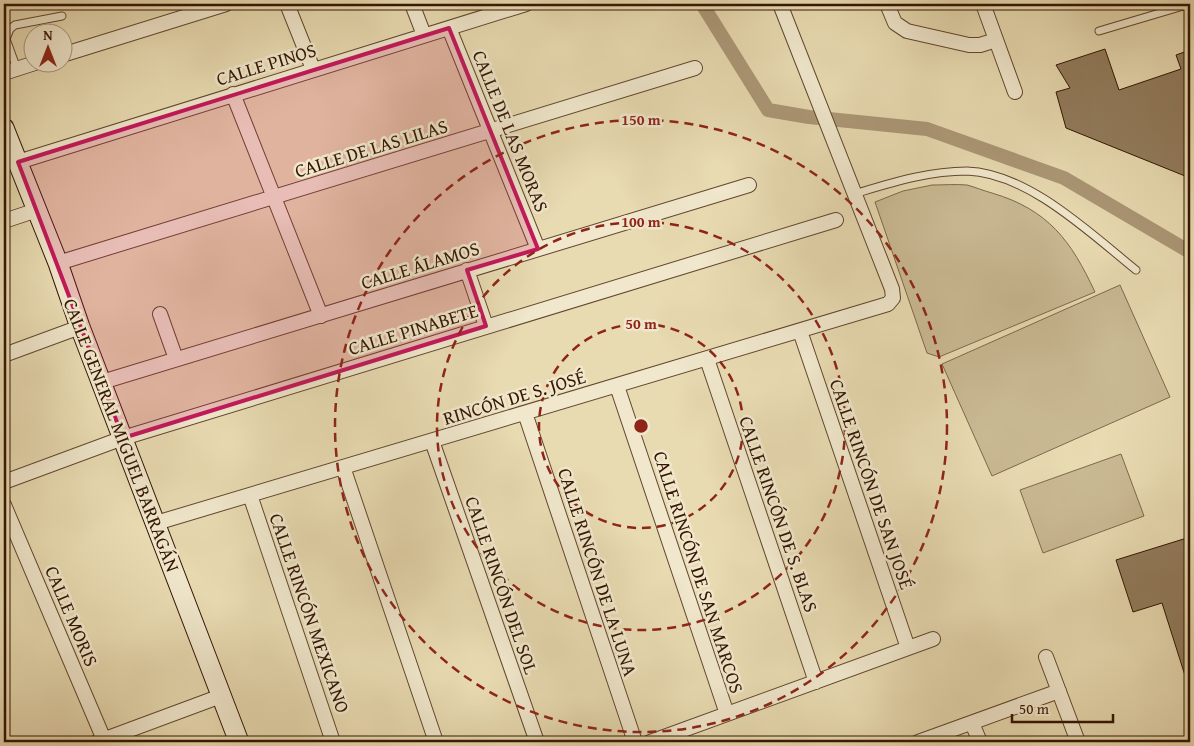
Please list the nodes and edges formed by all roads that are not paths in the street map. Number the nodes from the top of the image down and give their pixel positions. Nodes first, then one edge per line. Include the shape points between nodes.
1 (226, 4) edge
2 (287, 4) edge
3 (412, 4) edge
4 (526, 4) edge
5 (780, 4) edge
6 (887, 4) edge
7 (983, 4) edge
8 (1190, 4) edge
9 (505, 7) edge
10 (62, 16) dead end
11 (449, 28) junction
12 (1099, 31) dead end
13 (424, 35) junction
14 (996, 40) junction
15 (72, 52) edge
16 (22, 67) edge
17 (695, 68) dead end
18 (17, 69) junction
19 (314, 69) junction
20 (4, 73) edge
21 (1016, 92) dead end
22 (233, 94) junction
23 (4, 128) edge
24 (491, 130) junction
25 (18, 162) junction
26 (750, 185) dead end
27 (854, 194) junction
28 (274, 198) junction
29 (37, 210) junction
30 (836, 220) dead end
31 (4, 221) edge
32 (538, 249) junction
33 (58, 263) junction
34 (467, 270) junction
35 (1136, 270) dead end
36 (160, 314) dead end
37 (321, 316) junction
38 (486, 326) junction
39 (80, 327) junction
40 (800, 331) junction
41 (4, 355) edge
42 (707, 359) junction
43 (176, 360) junction
44 (102, 382) junction
45 (617, 386) junction
46 (525, 413) junction
47 (123, 438) junction
48 (432, 441) junction
49 (343, 467) junction
50 (4, 482) edge
51 (250, 495) junction
52 (4, 505) edge
53 (156, 523) junction
54 (933, 639) dead end
55 (908, 648) junction
56 (1046, 657) dead end
57 (816, 682) junction
58 (1059, 691) junction
59 (221, 696) junction
60 (727, 714) junction
61 (972, 722) junction
62 (102, 741) edge
63 (239, 742) edge
64 (333, 742) edge
65 (436, 742) edge
66 (537, 742) edge
67 (635, 742) edge
68 (650, 742) edge
69 (918, 742) edge
70 (980, 742) edge
71 (1078, 742) edge

1 - 15 street
2 - 19 street
3 - 13 street
4 - 9 street, CALLE PINOS
5 - 27 street
6 - 14 street via 895,23 907,31 970,45
7 - 14 street
8 - 12 lane
9 - 11 street, CALLE PINOS
10 - 18 lane via 15,25 10,29 6,39
11 - 13 street, CALLE PINOS
11 - 24 street, CALLE DE LAS MORAS
13 - 19 street, CALLE PINOS
14 - 21 street
16 - 18 street
17 - 24 street, CALLE DE LAS LILAS
18 - 20 street
19 - 22 street, CALLE PINOS
22 - 25 street, CALLE PINOS
22 - 28 street
23 - 25 main road, CALLE GENERAL MIGUEL BARRAGÁN
24 - 28 street, CALLE DE LAS LILAS
24 - 32 street, CALLE DE LAS MORAS
25 - 29 main road, CALLE GENERAL MIGUEL BARRAGÁN
26 - 32 street, CALLE ÁLAMOS
27 - 35 lane via 907,178 942,172 969,171 997,177 1048,200
27 - 40 street, RINCÓN DE S. JOSÉ via 893,298 884,306
28 - 33 street, CALLE DE LAS LILAS
28 - 37 street
29 - 31 street
29 - 33 main road, CALLE GENERAL MIGUEL BARRAGÁN
30 - 38 street, CALLE PINABETE
32 - 34 street, CALLE ÁLAMOS
33 - 39 main road, CALLE GENERAL MIGUEL BARRAGÁN
34 - 37 street, CALLE ÁLAMOS
34 - 38 street
36 - 43 street
37 - 43 street, CALLE ÁLAMOS
38 - 47 street, CALLE PINABETE
39 - 41 street
39 - 44 main road, CALLE GENERAL MIGUEL BARRAGÁN
40 - 42 street, RINCÓN DE S. JOSÉ
40 - 55 street, CALLE RINCÓN DE SAN JOSÉ
42 - 45 street, RINCÓN DE S. JOSÉ
42 - 57 street, CALLE RINCÓN DE S. BLAS
43 - 44 street, CALLE ÁLAMOS
44 - 47 main road, CALLE GENERAL MIGUEL BARRAGÁN
45 - 46 street, RINCÓN DE S. JOSÉ
45 - 60 street, CALLE RINCÓN DE SAN MARCOS
46 - 48 street, RINCÓN DE S. JOSÉ
46 - 67 street, CALLE RINCÓN DE LA LUNA
47 - 50 street, CALLE PINABETE
47 - 53 main road, CALLE GENERAL MIGUEL BARRAGÁN
48 - 49 street, RINCÓN DE S. JOSÉ
48 - 66 street, CALLE RINCÓN DEL SOL
49 - 51 street, RINCÓN DE S. JOSÉ
49 - 65 street
51 - 53 street, RINCÓN DE S. JOSÉ
51 - 64 street, CALLE RINCÓN MEXICANO
52 - 62 street, CALLE MORIS
53 - 59 main road, CALLE GENERAL MIGUEL BARRAGÁN
54 - 55 street
55 - 57 street
56 - 58 street
57 - 60 street
58 - 61 street
58 - 71 street
59 - 62 street
59 - 63 main road, CALLE GENERAL MIGUEL BARRAGÁN
60 - 68 street
61 - 69 street
61 - 70 street

